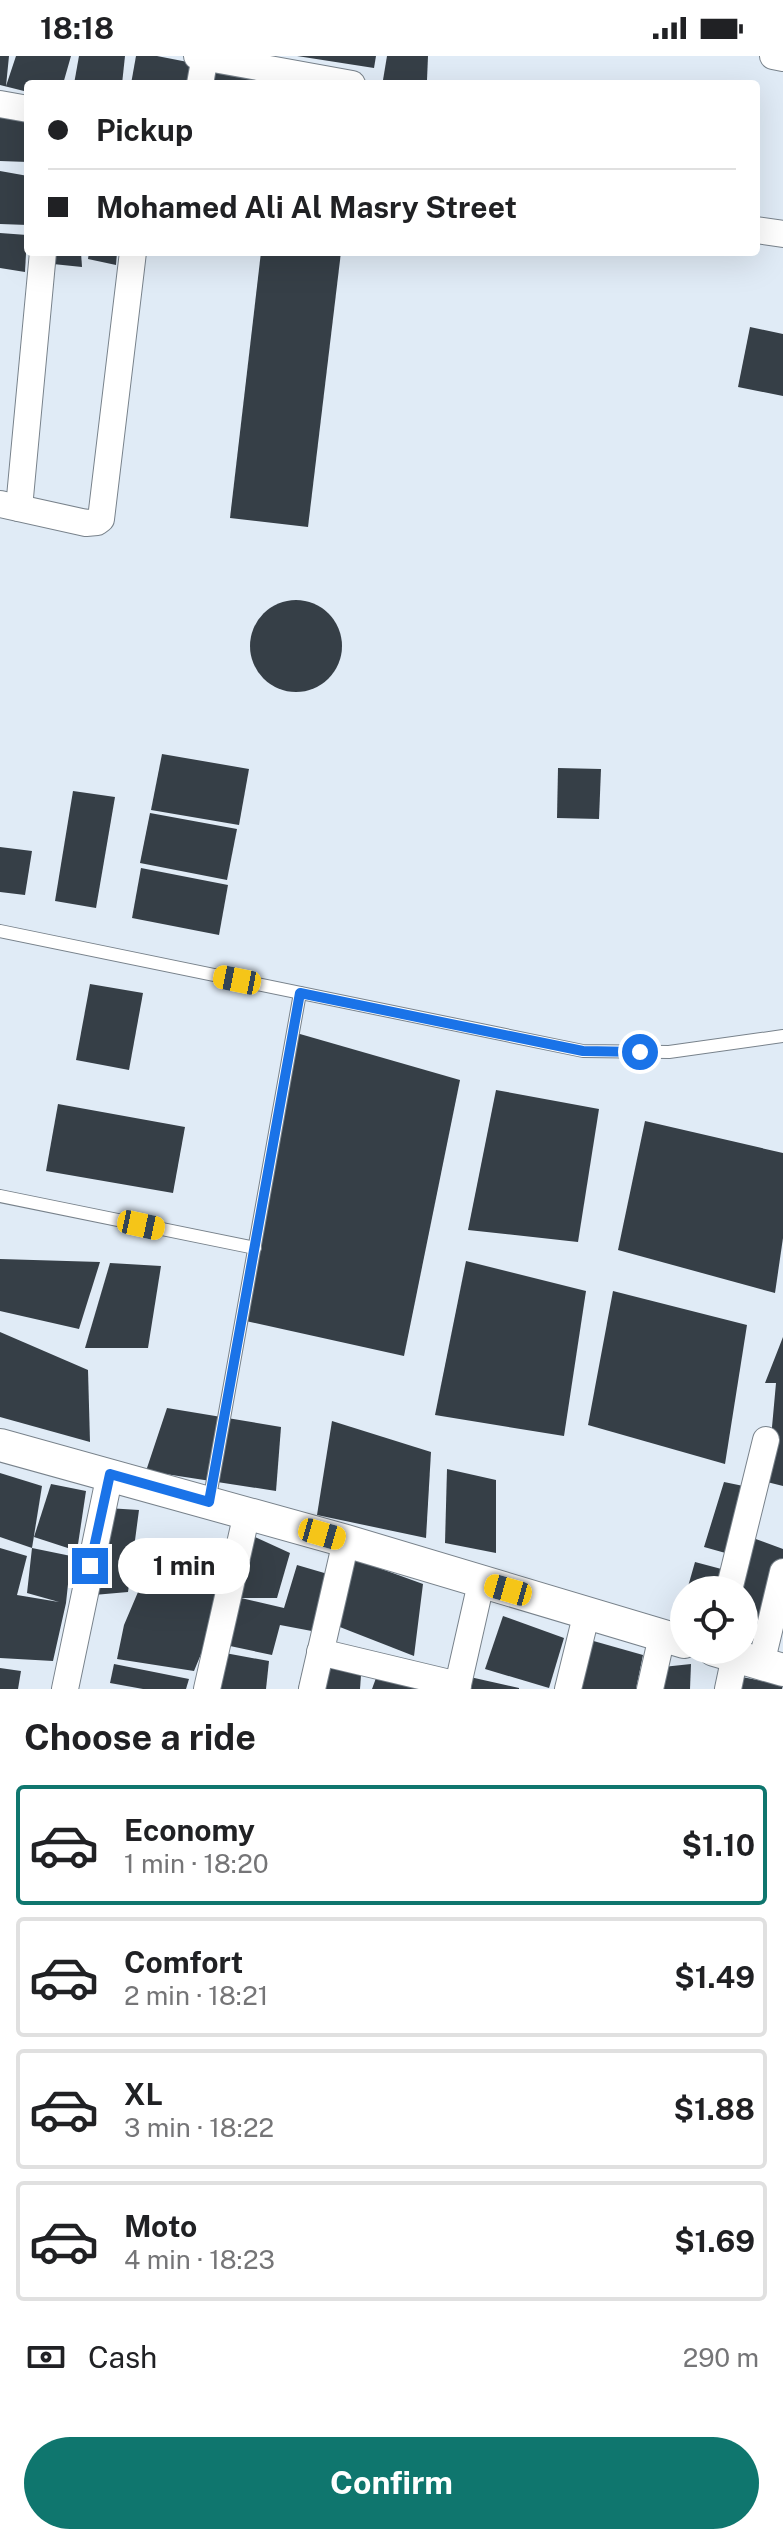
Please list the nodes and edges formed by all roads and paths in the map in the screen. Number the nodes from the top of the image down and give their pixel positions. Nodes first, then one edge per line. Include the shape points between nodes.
1 (202, 56) edge
2 (773, 56) edge
3 (783, 58) edge
4 (200, 80) edge
5 (331, 80) edge
6 (0, 104) edge
7 (24, 108) edge
8 (760, 231) edge
9 (783, 234) edge
10 (42, 256) edge
11 (133, 256) edge
12 (10, 506) edge
13 (0, 931) edge
14 (300, 993) junction
15 (783, 1036) edge
16 (0, 1196) edge
17 (255, 1248) junction
18 (766, 1440) dead end
19 (0, 1445) edge
20 (110, 1474) junction
21 (209, 1502) junction
22 (247, 1513) junction
23 (346, 1541) junction
24 (783, 1572) edge
25 (732, 1576) edge
26 (481, 1583) junction
27 (587, 1612) junction
28 (758, 1635) edge
29 (670, 1638) edge
30 (670, 1646) edge
31 (320, 1652) junction
32 (745, 1664) edge
33 (458, 1687) edge
34 (65, 1689) edge
35 (207, 1689) edge
36 (312, 1689) edge
37 (568, 1689) edge
38 (650, 1689) edge
39 (728, 1689) edge

1 - 4 street
1 - 5 street
2 - 3 street
6 - 7 street
8 - 9 street
10 - 12 street
11 - 12 street via 101,519 92,524
13 - 14 lane
14 - 15 lane via 583,1051 669,1052
14 - 17 lane
16 - 17 lane
17 - 21 lane
18 - 25 street
19 - 20 street
20 - 21 street
20 - 34 street
21 - 22 street
22 - 23 street
22 - 35 street
23 - 26 street
23 - 31 street
24 - 28 street
26 - 27 street
26 - 33 street
27 - 29 street
27 - 37 street
30 - 38 street
31 - 33 street
31 - 36 street
32 - 39 street

